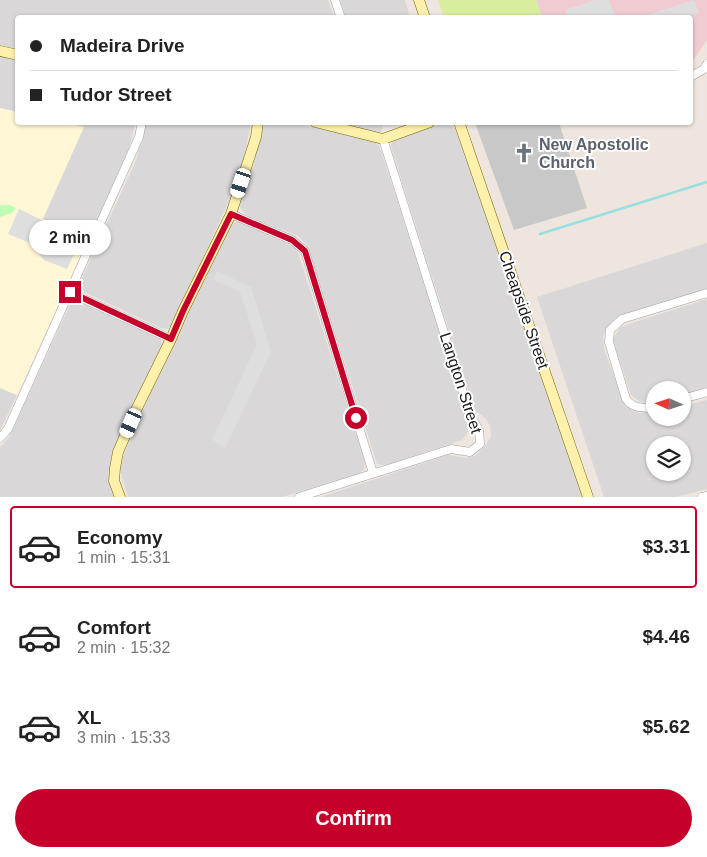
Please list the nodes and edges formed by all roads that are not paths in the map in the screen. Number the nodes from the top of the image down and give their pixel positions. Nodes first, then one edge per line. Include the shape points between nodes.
1 (335, 0) edge
2 (419, 0) edge
3 (340, 15) edge
4 (424, 15) edge
5 (0, 51) edge
6 (15, 54) edge
7 (707, 64) edge
8 (693, 75) edge
9 (141, 125) edge
10 (258, 125) edge
11 (334, 125) edge
12 (422, 125) edge
13 (460, 125) edge
14 (383, 139) junction
15 (231, 214) junction
16 (70, 292) junction
17 (707, 293) edge
18 (171, 339) junction
19 (707, 392) edge
20 (691, 396) edge
21 (646, 408) edge
22 (0, 438) edge
23 (373, 473) junction
24 (707, 496) edge
25 (120, 497) edge
26 (299, 497) edge
27 (588, 497) edge
28 (702, 497) edge

1 - 3 street
2 - 4 street
5 - 6 street
7 - 8 street
9 - 16 street via 139,137
10 - 15 street
11 - 14 street
12 - 14 street
13 - 27 street, Cheapside Street
14 - 23 street, Langton Street via 470,415 479,430 480,444 470,452 451,449
15 - 18 street
15 - 23 street via 292,240 305,251
16 - 18 street
16 - 22 street via 8,429
17 - 21 street via 622,319 610,330 609,342 626,399 629,404
18 - 25 street via 118,452 114,481
19 - 20 street
23 - 26 street, Langton Street
24 - 28 street

